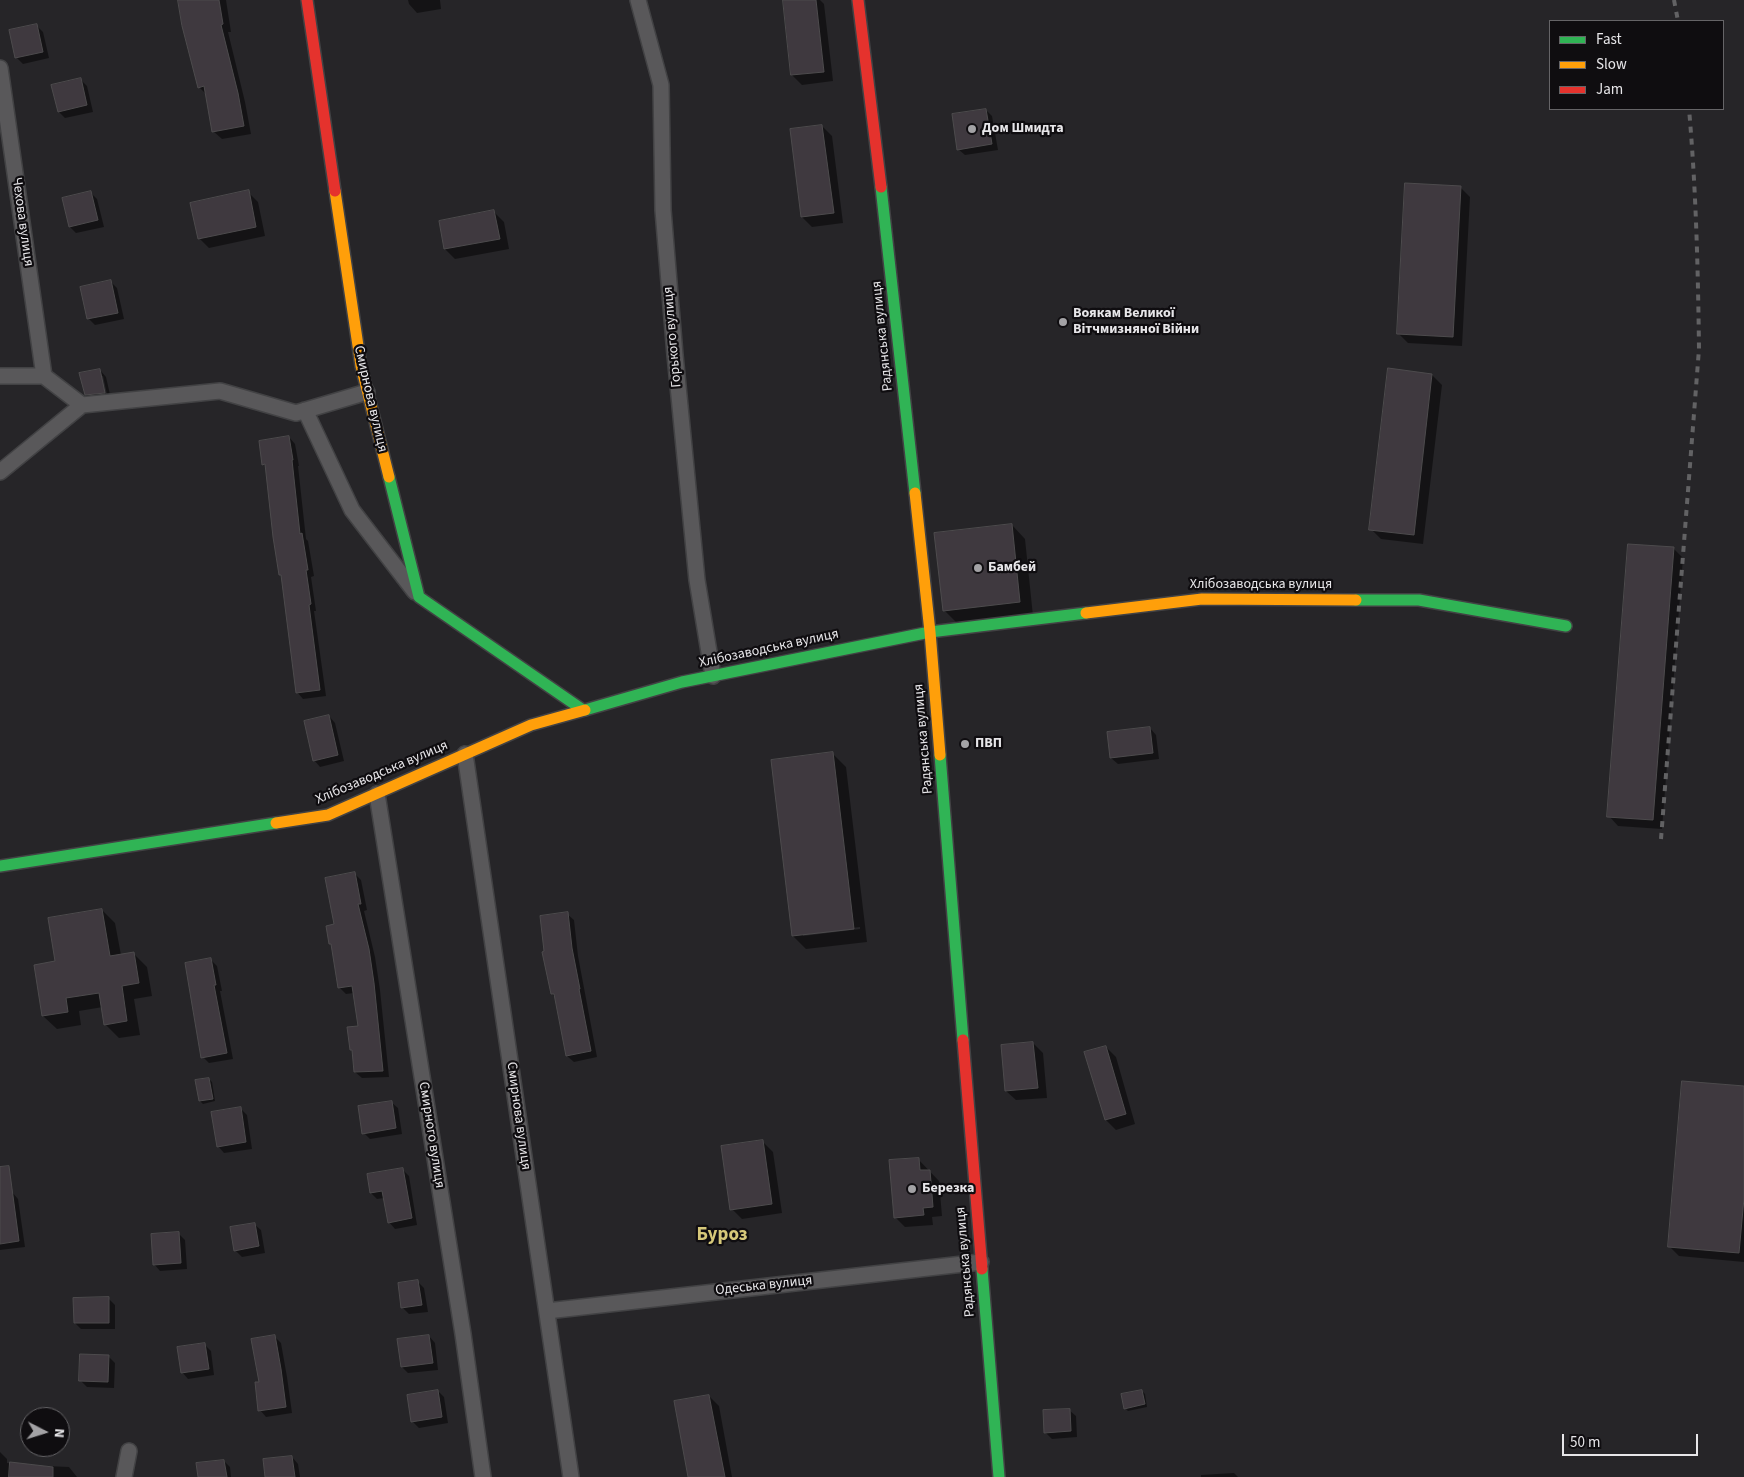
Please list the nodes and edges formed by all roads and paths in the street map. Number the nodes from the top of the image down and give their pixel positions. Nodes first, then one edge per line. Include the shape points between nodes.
1 (307, 0) edge
2 (638, 0) edge
3 (858, 0) edge
4 (0, 68) edge
5 (0, 376) edge
6 (44, 376) junction
7 (367, 392) junction
8 (82, 405) junction
9 (305, 410) junction
10 (0, 472) edge
11 (419, 597) junction
12 (1566, 626) dead end
13 (930, 632) junction
14 (713, 676) junction
15 (583, 710) junction
16 (466, 754) junction
17 (376, 794) junction
18 (0, 866) edge
19 (981, 1262) junction
20 (547, 1311) junction
21 (130, 1451) dead end
22 (124, 1477) edge
23 (483, 1477) edge
24 (571, 1477) edge
25 (999, 1477) edge

1 - 7 street, Смирнова вулиця
2 - 14 street, Горького вулиця via 661,85 663,210 675,355 697,580
3 - 13 street, Радянська вулиця
4 - 6 street, Чехова вулиця
5 - 6 street
6 - 8 street
7 - 9 street
7 - 11 street, Смирнова вулиця
8 - 9 street via 220,391 296,413
8 - 10 street
9 - 11 street via 352,510
11 - 15 street
12 - 13 street, Хлібозаводська вулиця via 1419,600 1202,599
13 - 14 street, Хлібозаводська вулиця
13 - 19 street, Радянська вулиця
14 - 15 street, Хлібозаводська вулиця
15 - 16 street, Хлібозаводська вулиця via 531,726
16 - 17 street, Хлібозаводська вулиця
16 - 20 street, Смирнова вулиця
17 - 18 street, Хлібозаводська вулиця via 328,815
17 - 23 street, Смирного вулиця
19 - 20 street, Одеська вулиця
19 - 25 street, Радянська вулиця
20 - 24 street, Смирнова вулиця
21 - 22 street

